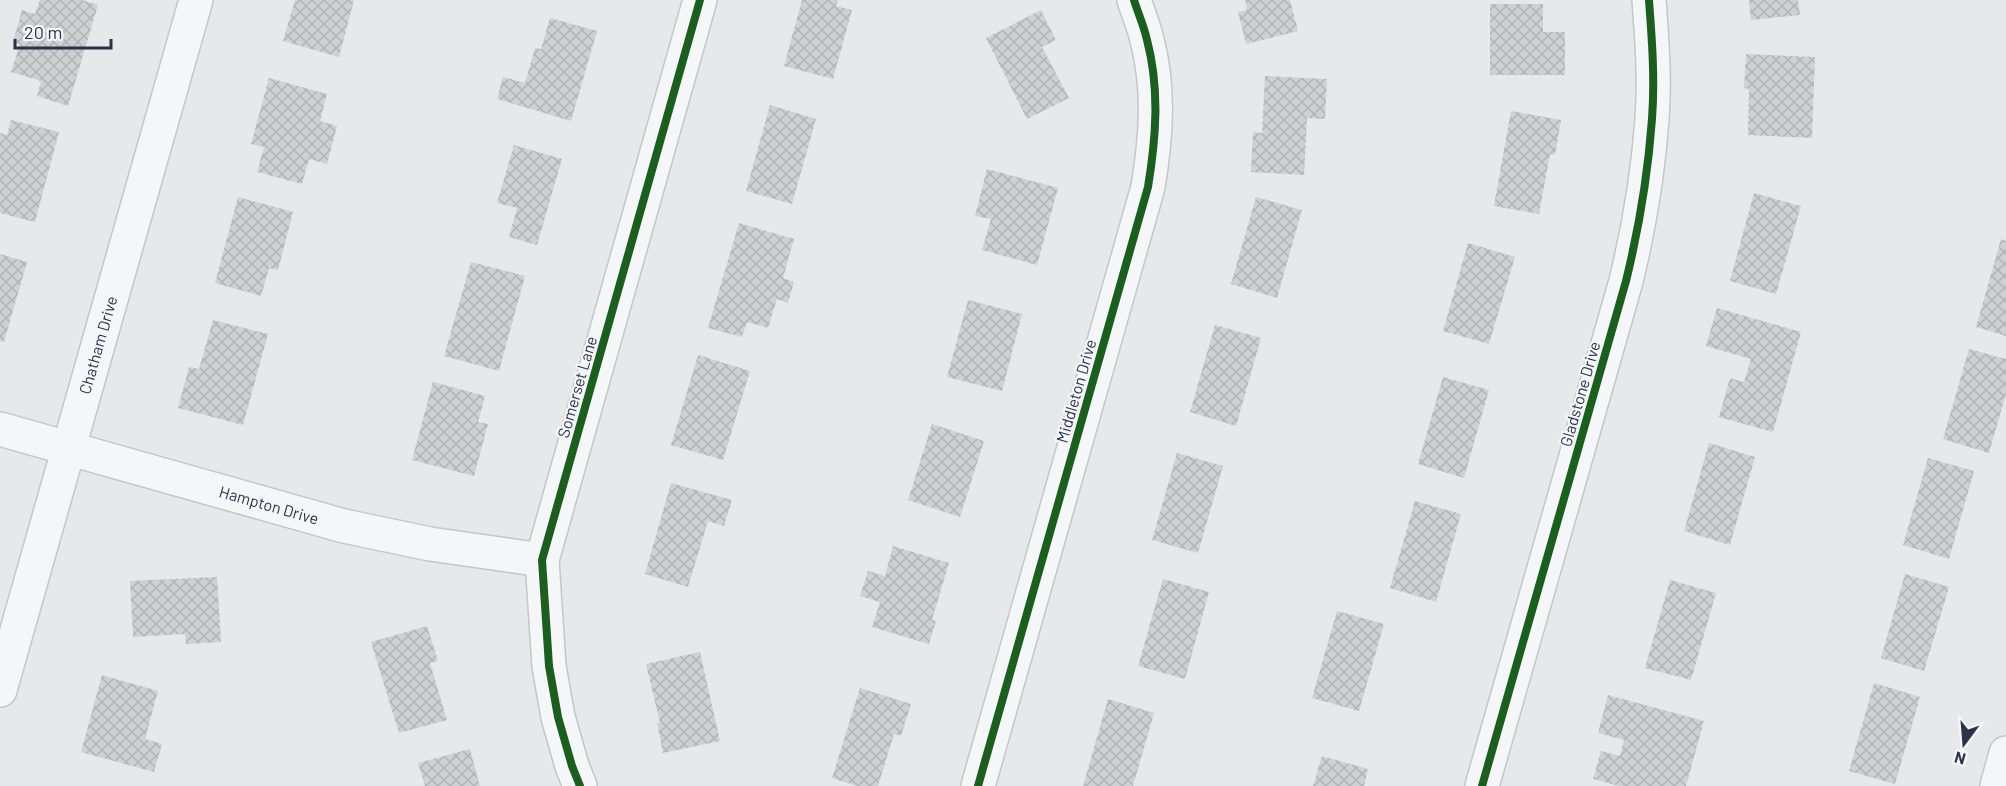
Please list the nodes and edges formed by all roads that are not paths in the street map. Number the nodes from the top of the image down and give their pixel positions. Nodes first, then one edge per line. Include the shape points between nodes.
1 (196, 0) edge
2 (700, 0) edge
3 (1134, 0) edge
4 (1649, 0) edge
5 (0, 429) edge
6 (69, 448) junction
7 (542, 560) junction
8 (0, 690) edge
9 (2006, 753) edge
10 (580, 786) edge
11 (978, 786) edge
12 (1482, 786) edge
13 (1996, 786) edge

1 - 6 street, Chatham Drive
2 - 7 street, Somerset Lane
3 - 11 street, Middleton Drive via 1147,40 1156,91 1155,144 1148,187
4 - 12 street, Gladstone Drive via 1652,117 1636,238
5 - 6 street, Hampton Drive
6 - 7 street, Hampton Drive via 344,526 430,544
6 - 8 street, Chatham Drive
7 - 10 street, Somerset Lane via 549,666 556,706
9 - 13 street

